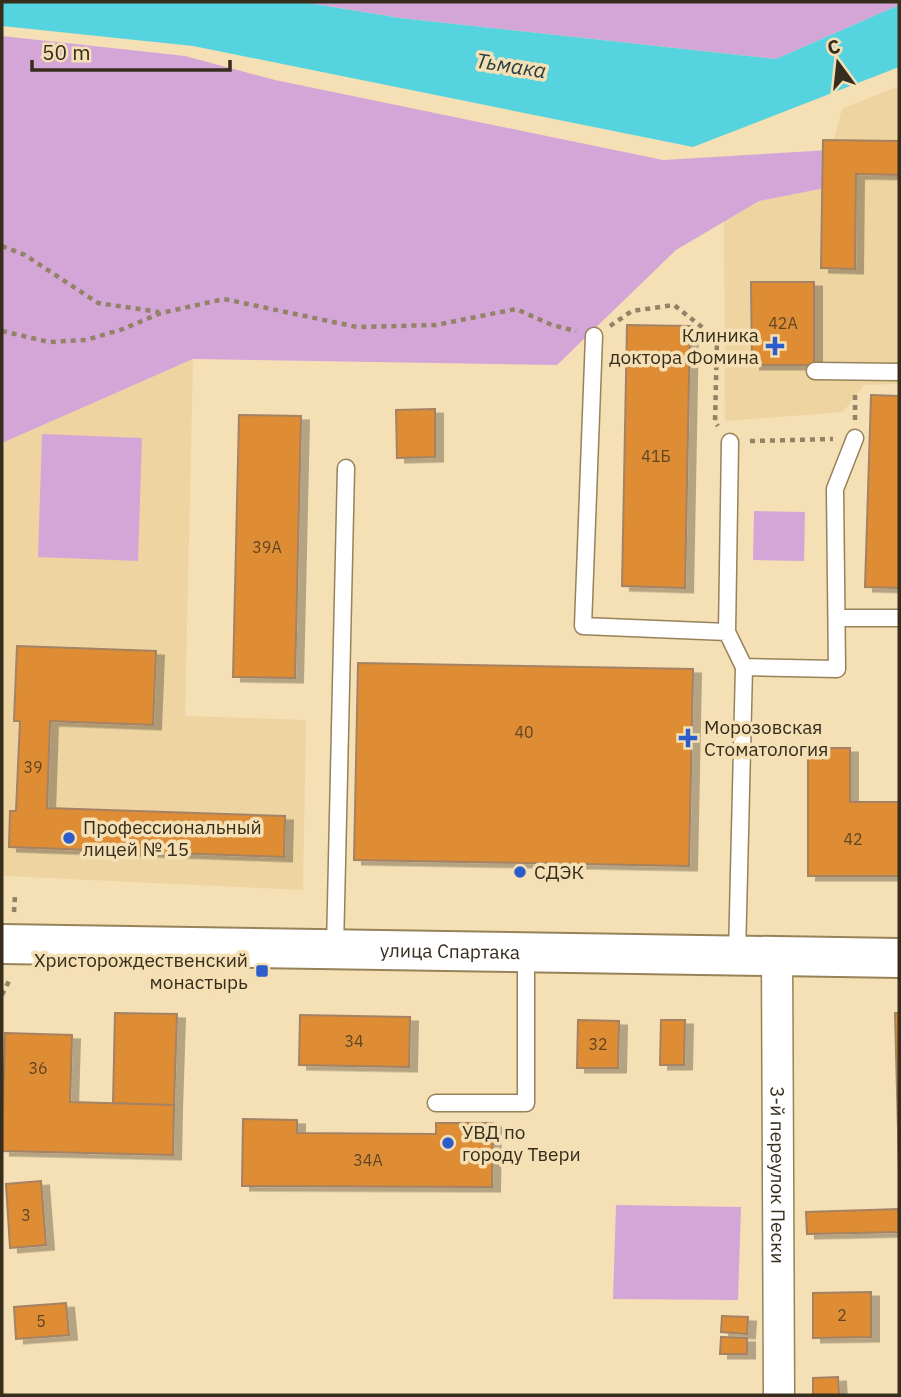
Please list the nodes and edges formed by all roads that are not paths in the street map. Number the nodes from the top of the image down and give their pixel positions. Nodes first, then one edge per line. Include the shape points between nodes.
1 (594, 336) road end
2 (815, 371) dead end
3 (899, 372) edge
4 (855, 438) road end
5 (730, 442) road end
6 (346, 468) dead end
7 (837, 618) junction
8 (899, 618) edge
9 (727, 632) junction
10 (744, 667) junction
11 (2, 944) edge
12 (335, 948) junction
13 (526, 951) junction
14 (737, 955) junction
15 (777, 956) junction
16 (899, 958) edge
17 (436, 1103) dead end
18 (779, 1395) edge

1 - 9 lane via 583,626
2 - 3 lane
4 - 7 lane via 835,489
5 - 9 lane
6 - 12 lane
7 - 8 lane
7 - 10 lane via 837,669
9 - 10 lane
10 - 14 lane
11 - 12 main road, улица Спартака
12 - 13 main road, улица Спартака
13 - 14 main road, улица Спартака
13 - 17 lane via 526,1103
14 - 15 main road, улица Спартака
15 - 16 main road, улица Спартака
15 - 18 street, 3-й переулок Пески

